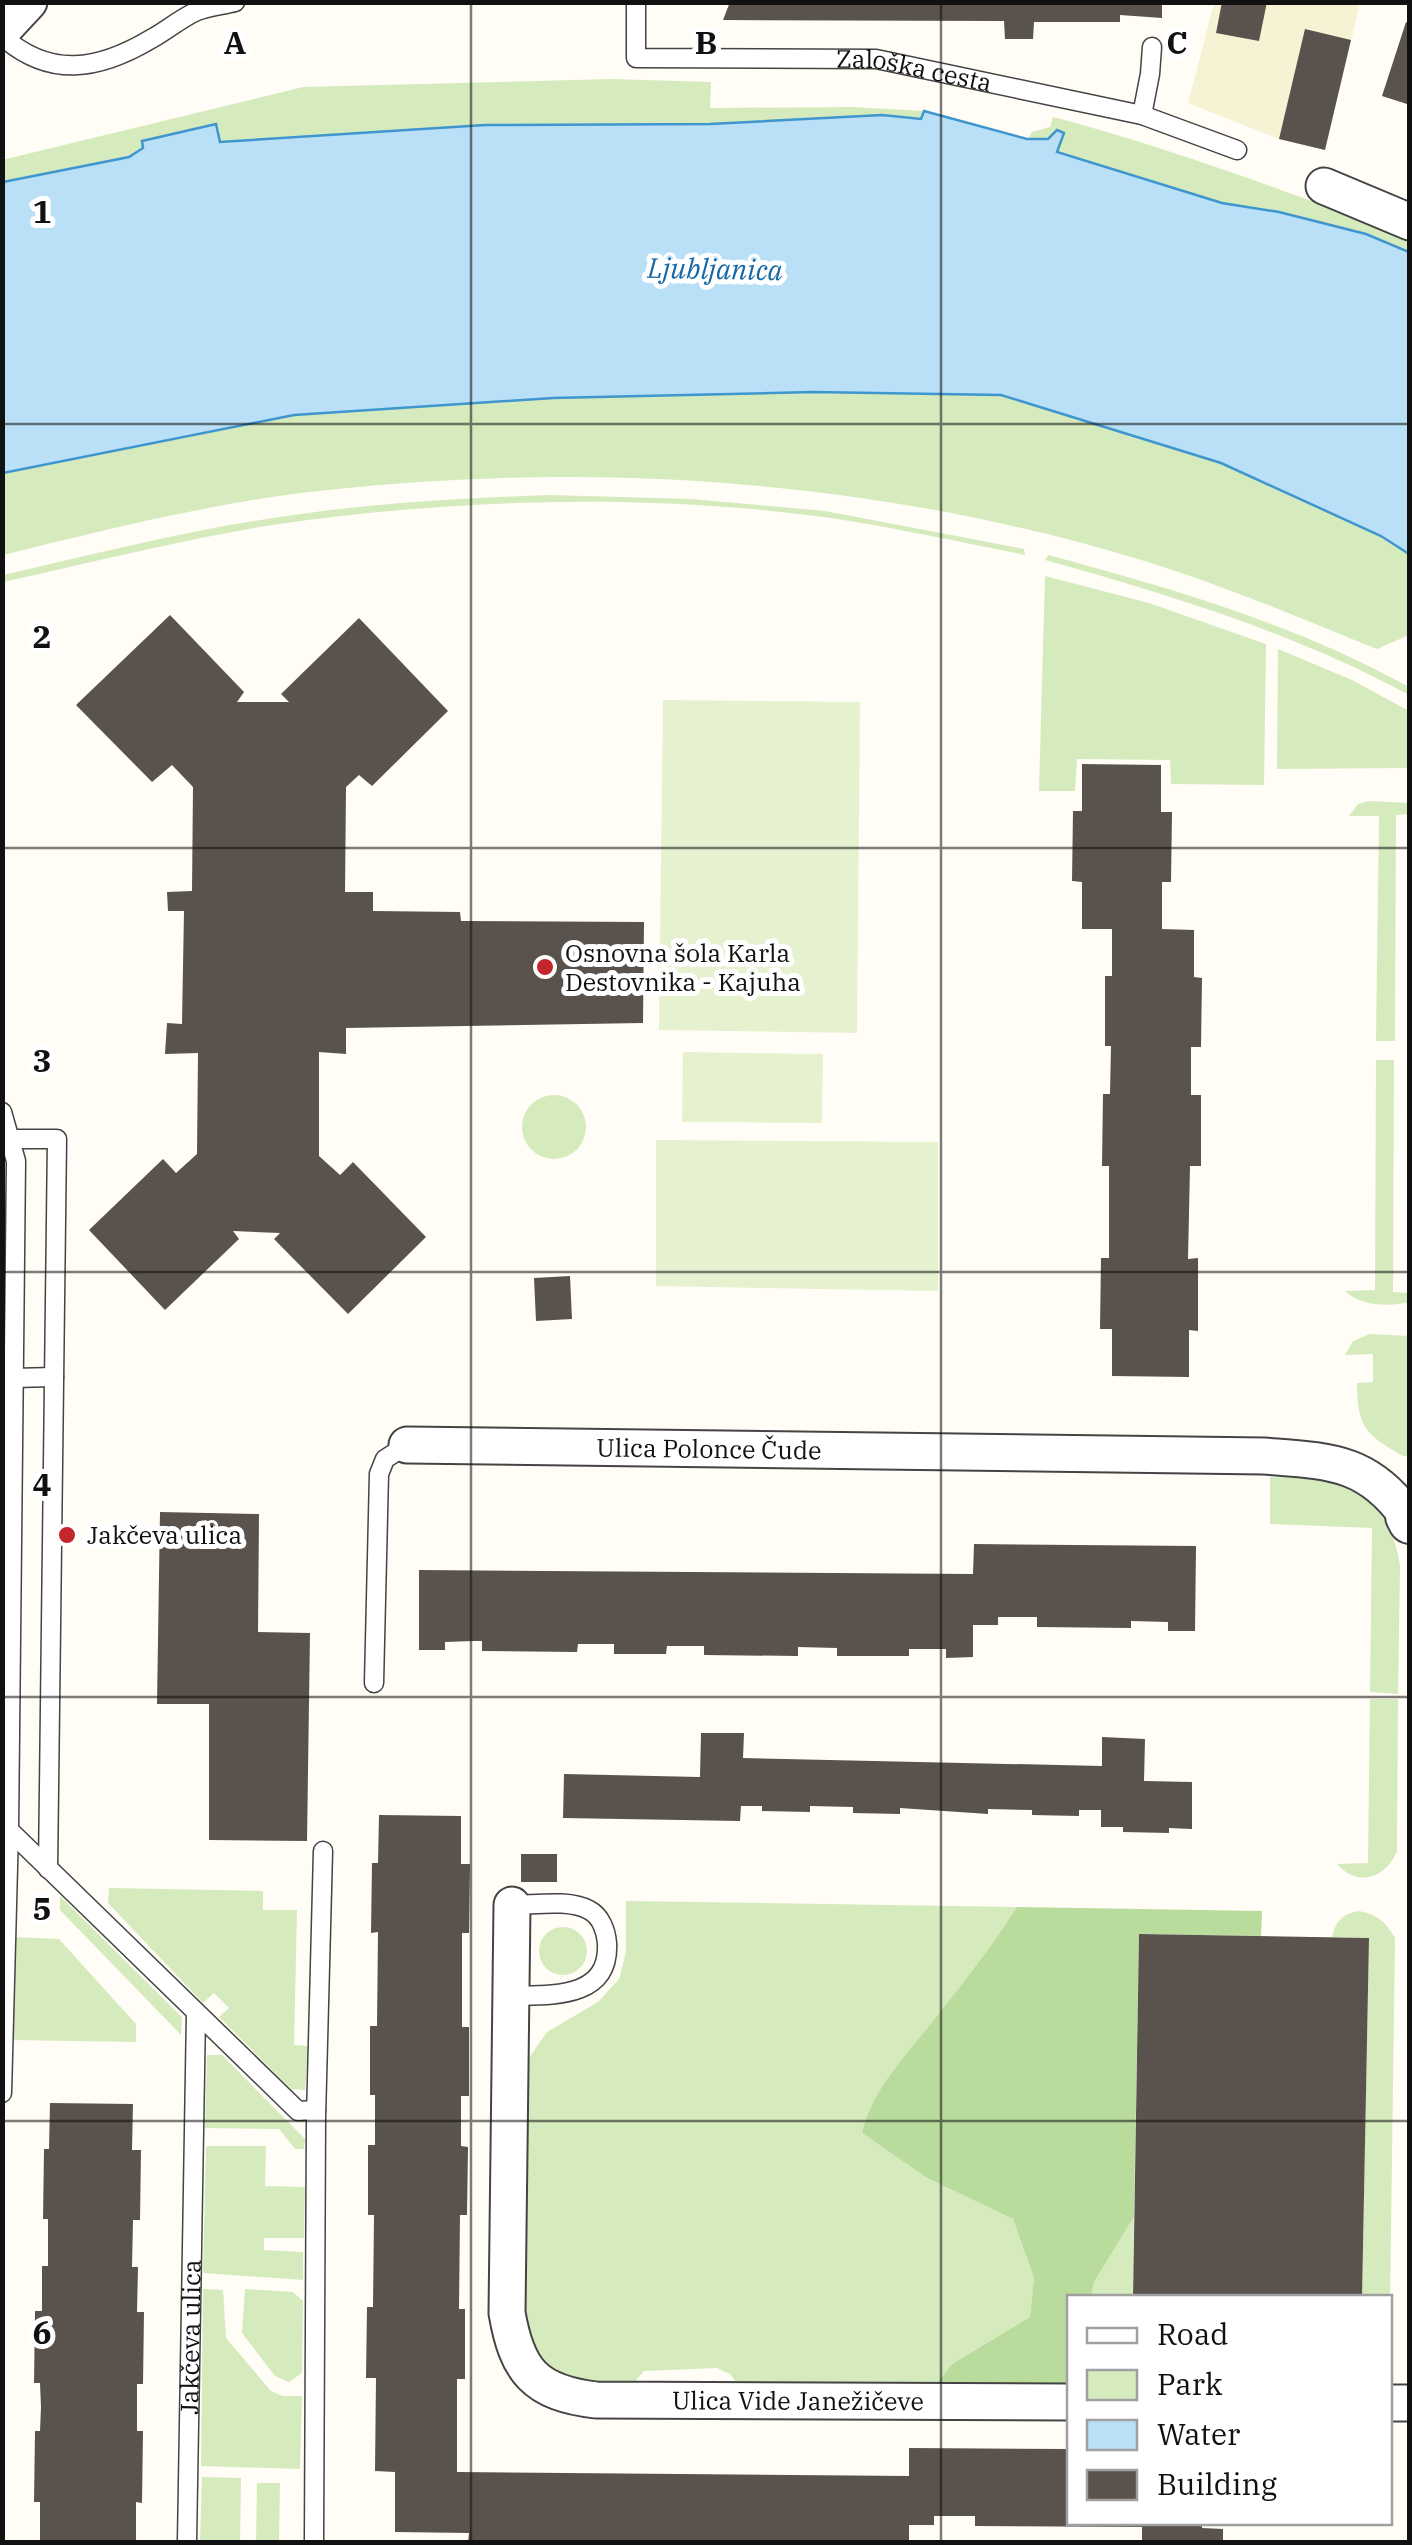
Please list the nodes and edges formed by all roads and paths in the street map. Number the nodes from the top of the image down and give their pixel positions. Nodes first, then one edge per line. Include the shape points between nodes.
1 (29, 2) edge
2 (234, 2) edge
3 (636, 2) edge
4 (2, 34) edge
5 (1152, 47) dead end
6 (1142, 115) junction
7 (1238, 150) dead end
8 (1324, 186) dead end
9 (1410, 222) edge
10 (2, 1112) edge
11 (12, 1139) junction
12 (54, 1377) junction
13 (13, 1378) junction
14 (407, 1444) joint
15 (1409, 1517) edge
16 (374, 1683) dead end
17 (9, 1830) junction
18 (323, 1851) dead end
19 (48, 1868) junction
20 (512, 1905) joint
21 (513, 1996) junction
22 (196, 2013) junction
23 (2, 2093) edge
24 (316, 2110) junction
25 (1067, 2402) edge
26 (187, 2542) edge
27 (314, 2542) edge

1 - 4 street
2 - 4 lane via 197,12 98,63 62,68 20,52
3 - 6 lane, Zaloška cesta via 636,58 876,60
5 - 6 lane
6 - 7 lane, Zaloška cesta
8 - 9 street
10 - 11 lane
11 - 12 lane via 57,1139
11 - 13 lane
12 - 13 lane
12 - 19 lane
13 - 17 lane
14 - 15 street, Ulica Polonce Čude via 1325,1460 1380,1484
14 - 16 lane, Ulica Polonce Čude via 385,1458 380,1474
17 - 19 lane
17 - 23 lane
18 - 24 lane
19 - 22 lane
20 - 21 street
20 - 21 lane via 589,1910 603,1926 607,1949 600,1970 581,1989
21 - 25 street, Ulica Vide Janežičeve via 507,2312 516,2350 532,2378 568,2396 596,2400
22 - 24 lane via 298,2111
22 - 26 lane, Jakčeva ulica
24 - 27 lane

